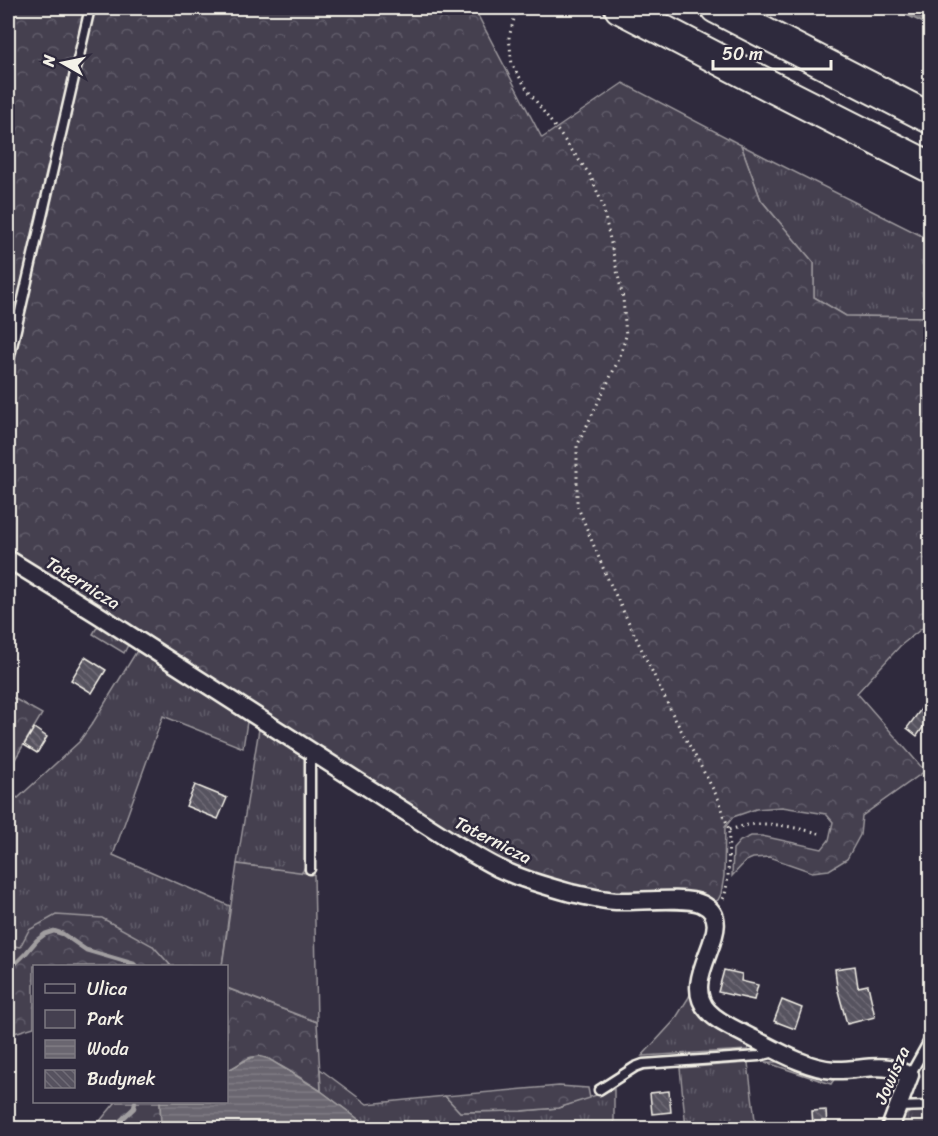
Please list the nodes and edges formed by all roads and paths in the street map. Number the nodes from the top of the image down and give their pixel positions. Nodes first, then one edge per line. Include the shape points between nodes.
1 (90, 8) edge
2 (517, 8) edge
3 (620, 8) edge
4 (716, 8) edge
5 (930, 118) edge
6 (930, 167) edge
7 (8, 363) edge
8 (8, 559) edge
9 (310, 750) junction
10 (729, 830) junction
11 (823, 834) dead end
12 (310, 869) dead end
13 (712, 913) junction
14 (930, 1039) edge
15 (778, 1051) junction
16 (910, 1075) junction
17 (599, 1090) dead end
18 (930, 1106) edge
19 (898, 1107) junction
20 (890, 1128) edge

1 - 7 lane
2 - 10 path via 509,37 512,65 590,175 602,203 623,298 626,336 619,359 577,446 577,505 606,575 719,800
3 - 6 highway
4 - 5 highway
8 - 9 street, Taternicza
9 - 12 lane
9 - 13 street, Taternicza via 450,841 521,877 615,901 699,902
10 - 11 path via 762,824
10 - 13 path via 725,895
13 - 15 street via 715,932 698,982 702,1003 722,1022
14 - 16 lane, Jowisza
15 - 16 street via 821,1068 878,1067
15 - 17 lane via 759,1056 643,1064
16 - 19 street, Jowisza
18 - 19 lane
19 - 20 street, Jowisza

